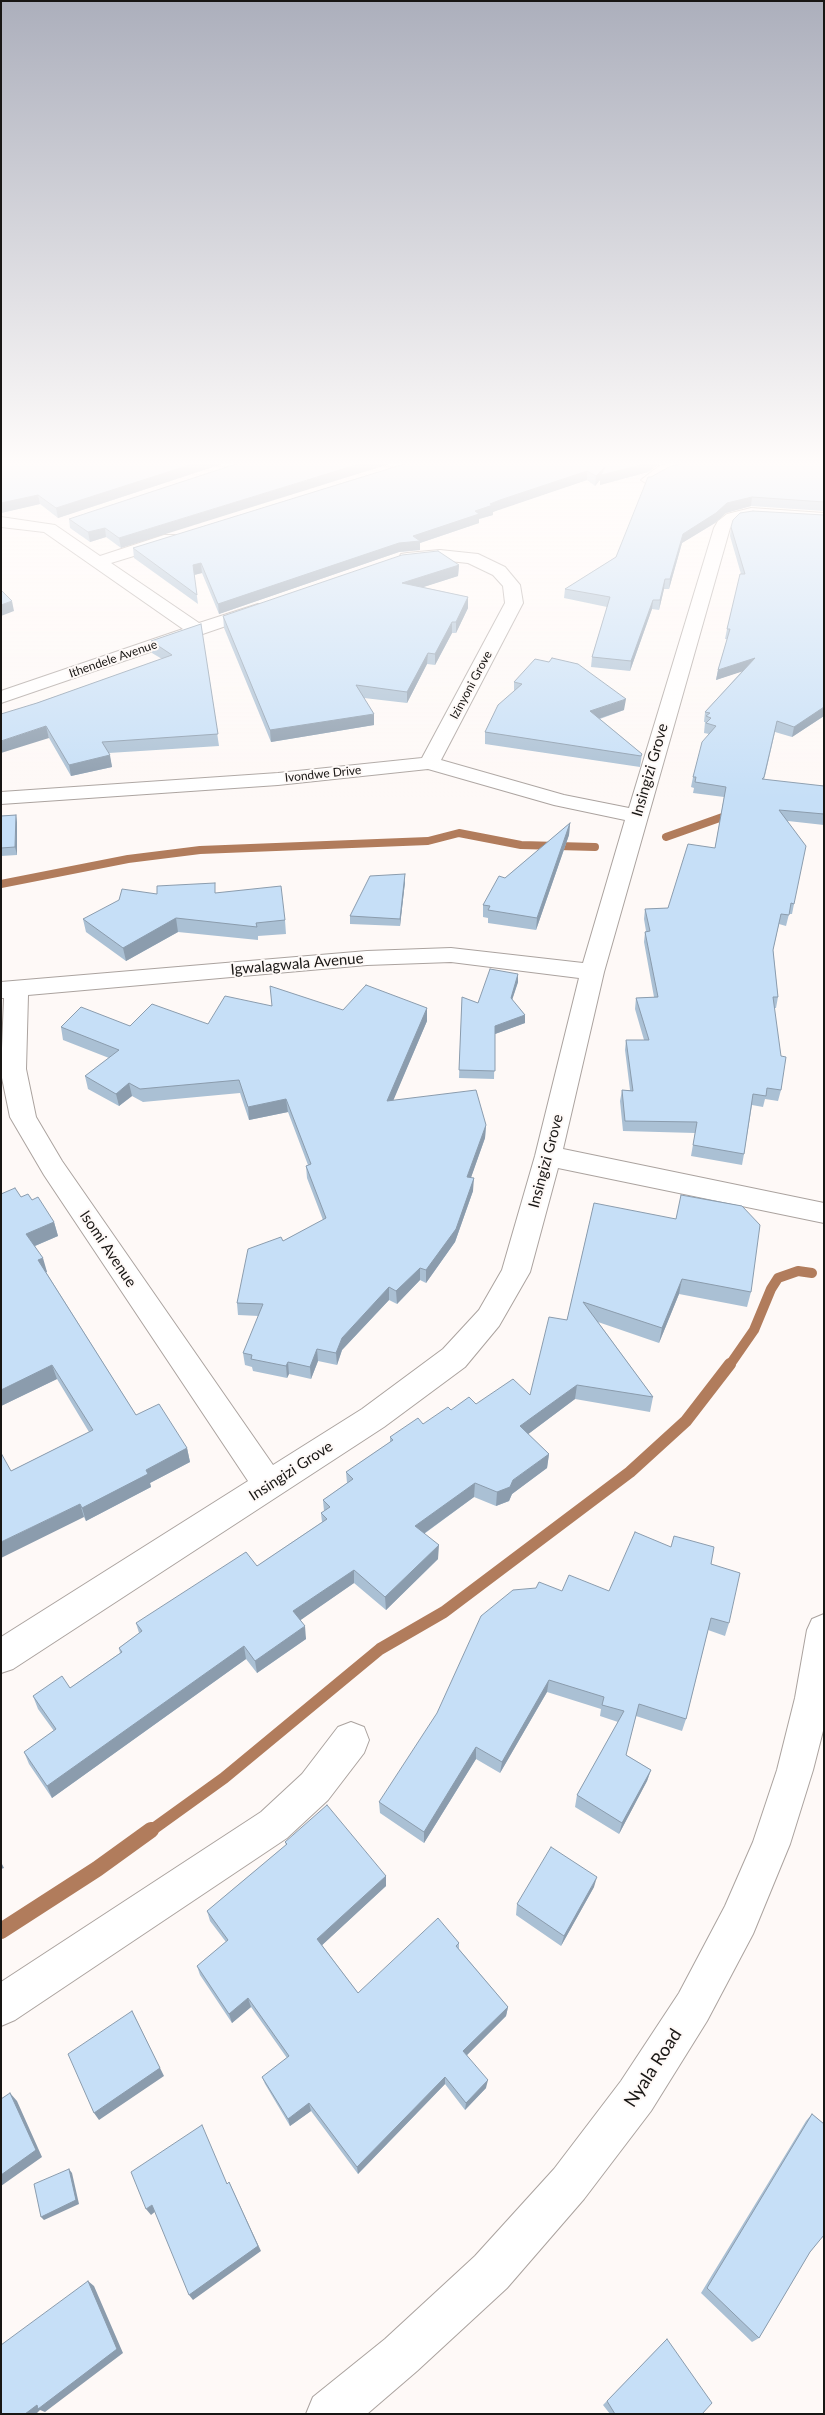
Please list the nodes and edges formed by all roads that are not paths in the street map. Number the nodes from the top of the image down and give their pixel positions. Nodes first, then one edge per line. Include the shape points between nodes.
1 (114, 574) edge
2 (501, 574) edge
3 (709, 574) edge
4 (270, 604) edge
5 (197, 630) junction
6 (1, 696) edge
7 (429, 763) junction
8 (1, 798) edge
9 (638, 816) junction
10 (592, 972) junction
11 (8, 990) edge
12 (548, 1156) junction
13 (824, 1213) edge
14 (269, 1485) junction
15 (824, 1630) edge
16 (1, 1657) edge
17 (351, 1740) dead end
18 (1, 2006) edge
19 (330, 2414) edge

1 - 5 street
2 - 7 street, Izinyoni Grove via 511,585 514,603
3 - 9 street, Insingizi Grove
4 - 5 street, Ithendele Avenue
5 - 6 street, Ithendele Avenue
7 - 8 street, Ivondwe Drive via 278,779
7 - 9 street, Ivondwe Drive via 561,801
9 - 10 street, Insingizi Grove
10 - 11 street, Igwalagwala Avenue via 451,955 367,958
10 - 12 street, Insingizi Grove
11 - 14 street, Isomi Avenue via 13,1069 23,1117 53,1168
12 - 13 street
12 - 14 street, Insingizi Grove via 516,1272 489,1318 454,1358 373,1418
14 - 16 street, Insingizi Grove
15 - 19 street, Nyala Road via 813,1698 795,1770 771,1844 739,1920 693,2007 636,2096 556,2199 490,2272 401,2355
17 - 18 street via 316,1787 274,1825

